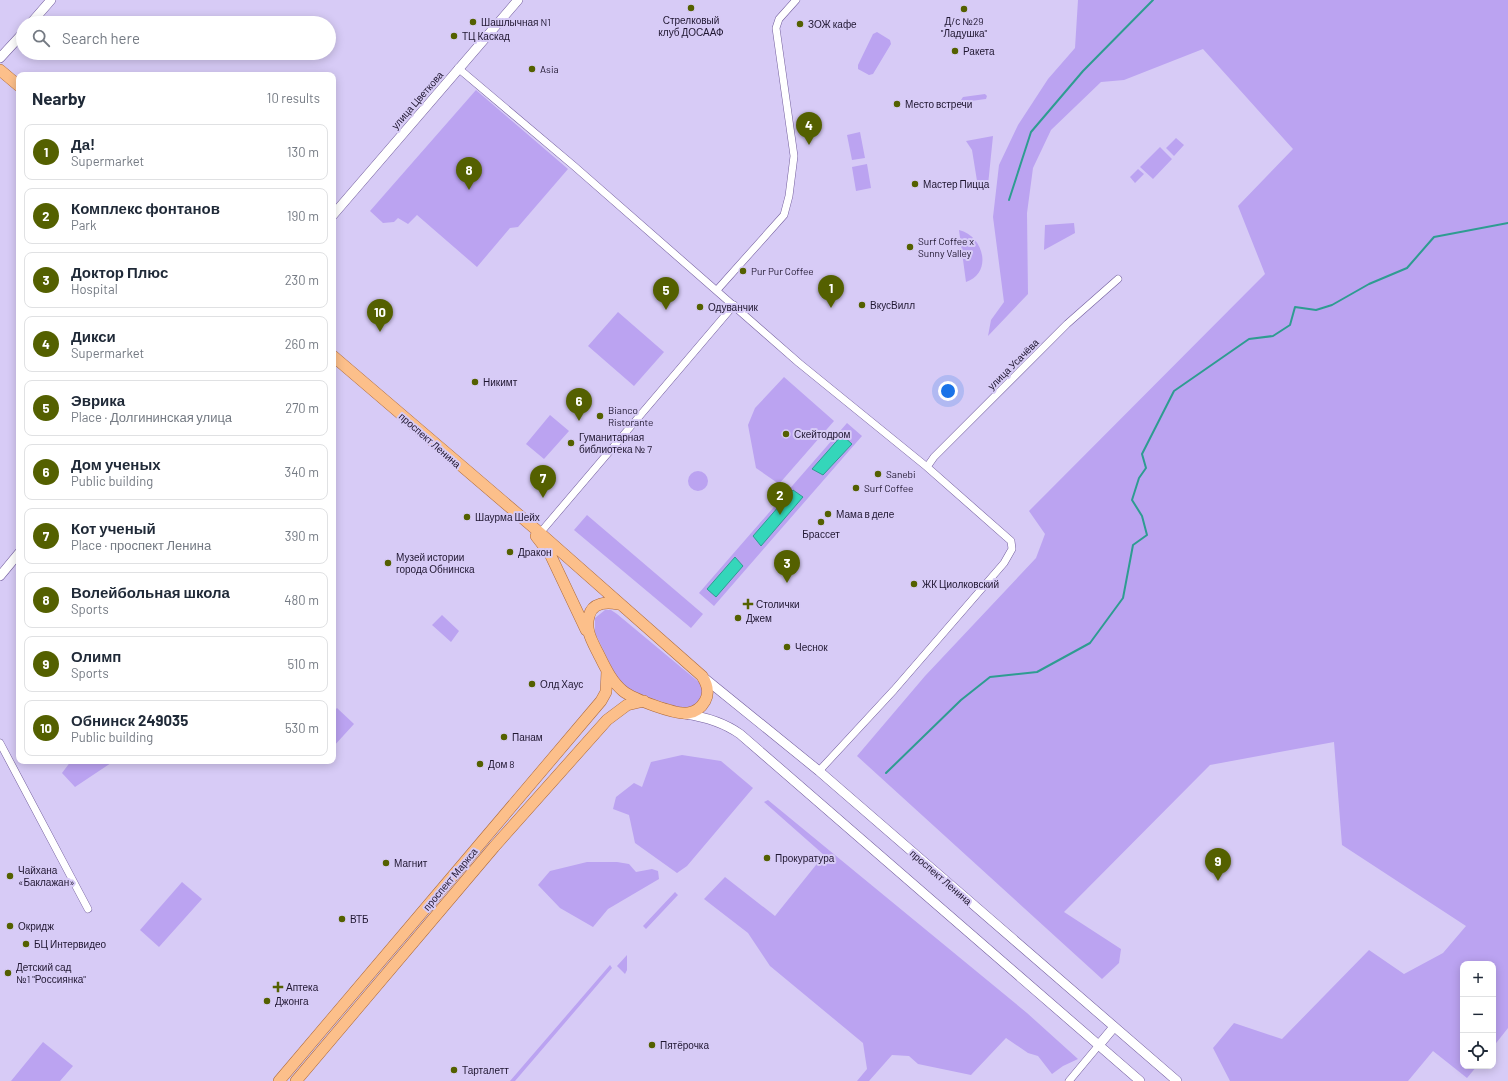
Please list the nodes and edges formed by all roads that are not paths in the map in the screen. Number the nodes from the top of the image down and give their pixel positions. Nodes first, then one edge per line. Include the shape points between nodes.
1 (51, 0) edge
2 (518, 0) edge
3 (796, 0) edge
4 (37, 16) edge
5 (16, 41) edge
6 (0, 58) edge
7 (458, 68) junction
8 (0, 70) edge
9 (16, 83) edge
10 (336, 211) edge
11 (1118, 279) dead end
12 (717, 290) junction
13 (734, 305) junction
14 (336, 359) edge
15 (927, 467) junction
16 (528, 524) junction
17 (540, 533) junction
18 (16, 557) edge
19 (0, 576) edge
20 (618, 604) junction
21 (588, 634) junction
22 (607, 671) junction
23 (702, 676) junction
24 (645, 701) junction
25 (594, 708) junction
26 (681, 714) junction
27 (607, 720) junction
28 (0, 743) edge
29 (819, 771) junction
30 (88, 909) dead end
31 (1114, 1027) junction
32 (1099, 1045) junction
33 (279, 1081) edge
34 (296, 1081) edge
35 (1069, 1081) edge
36 (1140, 1081) edge
37 (1177, 1081) edge

1 - 4 main road
2 - 7 main road, улица Цветкова
3 - 12 street via 779,19 776,28 794,156 784,215
5 - 6 main road
7 - 10 main road, улица Цветкова
7 - 12 street
8 - 9 main road
11 - 15 street, улица Усачёва via 1067,324
12 - 13 street
13 - 15 street via 799,363
13 - 17 street
14 - 16 main road, проспект Ленина
15 - 29 street via 1011,541 1012,549 978,595
16 - 17 main road, проспект Ленина
16 - 21 main road, проспект Ленина via 550,554
17 - 20 main road, проспект Ленина
18 - 19 main road
20 - 21 main road via 601,603 592,610 588,621
20 - 23 main road, проспект Ленина
21 - 22 main road, проспект Ленина
22 - 24 main road, проспект Ленина via 624,692
22 - 25 main road, проспект Маркса via 606,692
23 - 26 main road via 708,692 704,703 696,711
23 - 29 main road, проспект Ленина
24 - 26 main road, проспект Ленина
24 - 27 main road, проспект Маркса via 627,705
25 - 27 main road
25 - 33 main road, проспект Маркса
26 - 32 main road via 704,717 722,723 740,734
27 - 34 main road, проспект Маркса via 494,847
28 - 30 street
29 - 31 main road, проспект Ленина
31 - 32 main road
31 - 37 main road, проспект Ленина
32 - 35 street
32 - 36 main road

